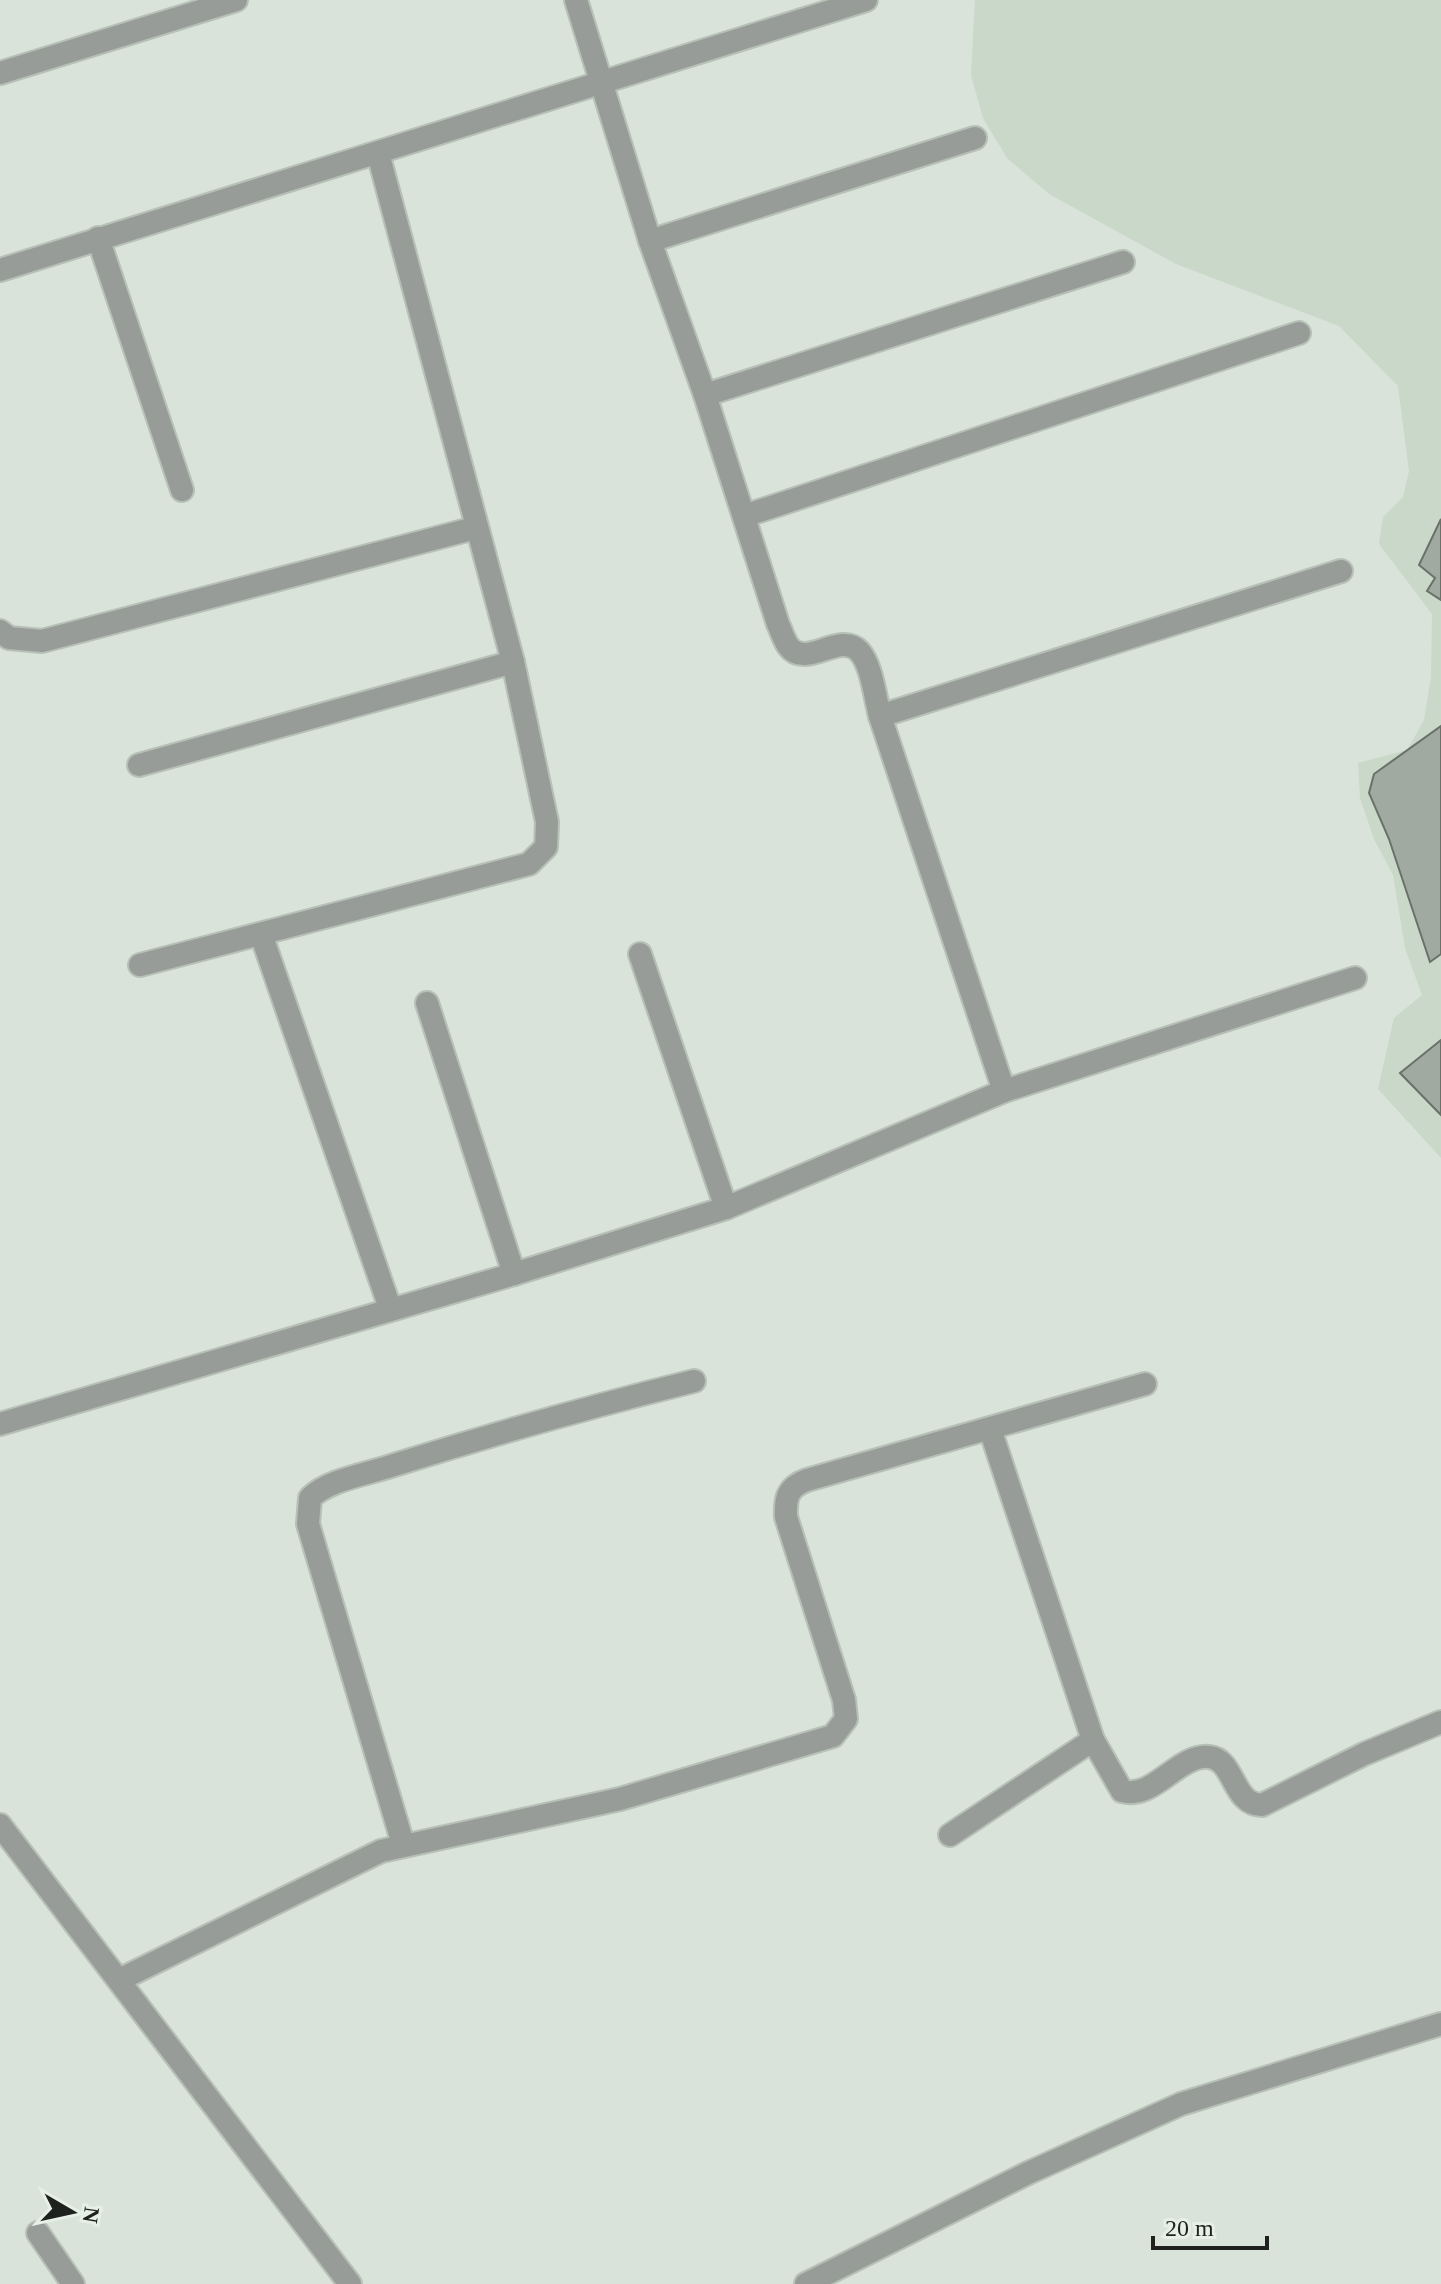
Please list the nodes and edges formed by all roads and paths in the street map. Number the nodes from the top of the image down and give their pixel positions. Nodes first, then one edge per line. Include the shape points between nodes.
1 (236, 0) edge
2 (576, 0) edge
3 (866, 0) edge
4 (0, 73) edge
5 (602, 82) junction
6 (975, 138) dead end
7 (378, 153) junction
8 (98, 238) junction
9 (650, 241) junction
10 (1123, 262) dead end
11 (0, 270) edge
12 (1299, 333) dead end
13 (705, 395) junction
14 (182, 490) dead end
15 (744, 516) junction
16 (475, 528) junction
17 (1341, 571) dead end
18 (0, 631) edge
19 (513, 662) junction
20 (880, 716) junction
21 (139, 765) dead end
22 (261, 934) junction
23 (640, 954) dead end
24 (140, 965) dead end
25 (1355, 978) dead end
26 (427, 1003) dead end
27 (1004, 1091) junction
28 (726, 1208) junction
29 (514, 1274) junction
30 (390, 1308) junction
31 (694, 1381) dead end
32 (1145, 1384) dead end
33 (0, 1424) edge
34 (990, 1429) junction
35 (1441, 1722) edge
36 (1093, 1740) junction
37 (0, 1825) edge
38 (950, 1835) dead end
39 (403, 1844) junction
40 (119, 1980) junction
41 (1441, 2024) edge
42 (38, 2233) dead end
43 (73, 2284) edge
44 (350, 2284) edge
45 (806, 2284) edge

1 - 4 street
2 - 5 street
3 - 5 street
5 - 7 street
5 - 9 street
6 - 9 street
7 - 8 street
7 - 16 street
8 - 11 street
8 - 14 street
9 - 13 street
10 - 13 street
12 - 15 street
13 - 15 street
15 - 20 street via 789,648 800,654 852,646 865,660
16 - 18 street via 42,641 9,638
16 - 19 street
17 - 20 street
19 - 21 street
19 - 22 street via 547,822 542,855 529,864
20 - 27 street
22 - 24 street
22 - 30 street
23 - 28 street
25 - 27 street
26 - 29 street
27 - 28 street
28 - 29 street
29 - 30 street
30 - 33 street
31 - 39 street via 557,1415 331,1486 310,1498 308,1524
32 - 34 street
34 - 36 street
34 - 39 street via 807,1480 790,1490 786,1517 844,1700 846,1719 833,1736 620,1799
35 - 36 street via 1262,1805 1244,1799 1213,1757 1199,1758 1138,1792 1122,1791
36 - 38 street
37 - 40 street
39 - 40 street via 353,1863
40 - 44 street
41 - 45 street via 1181,2104 1028,2173
42 - 43 street

